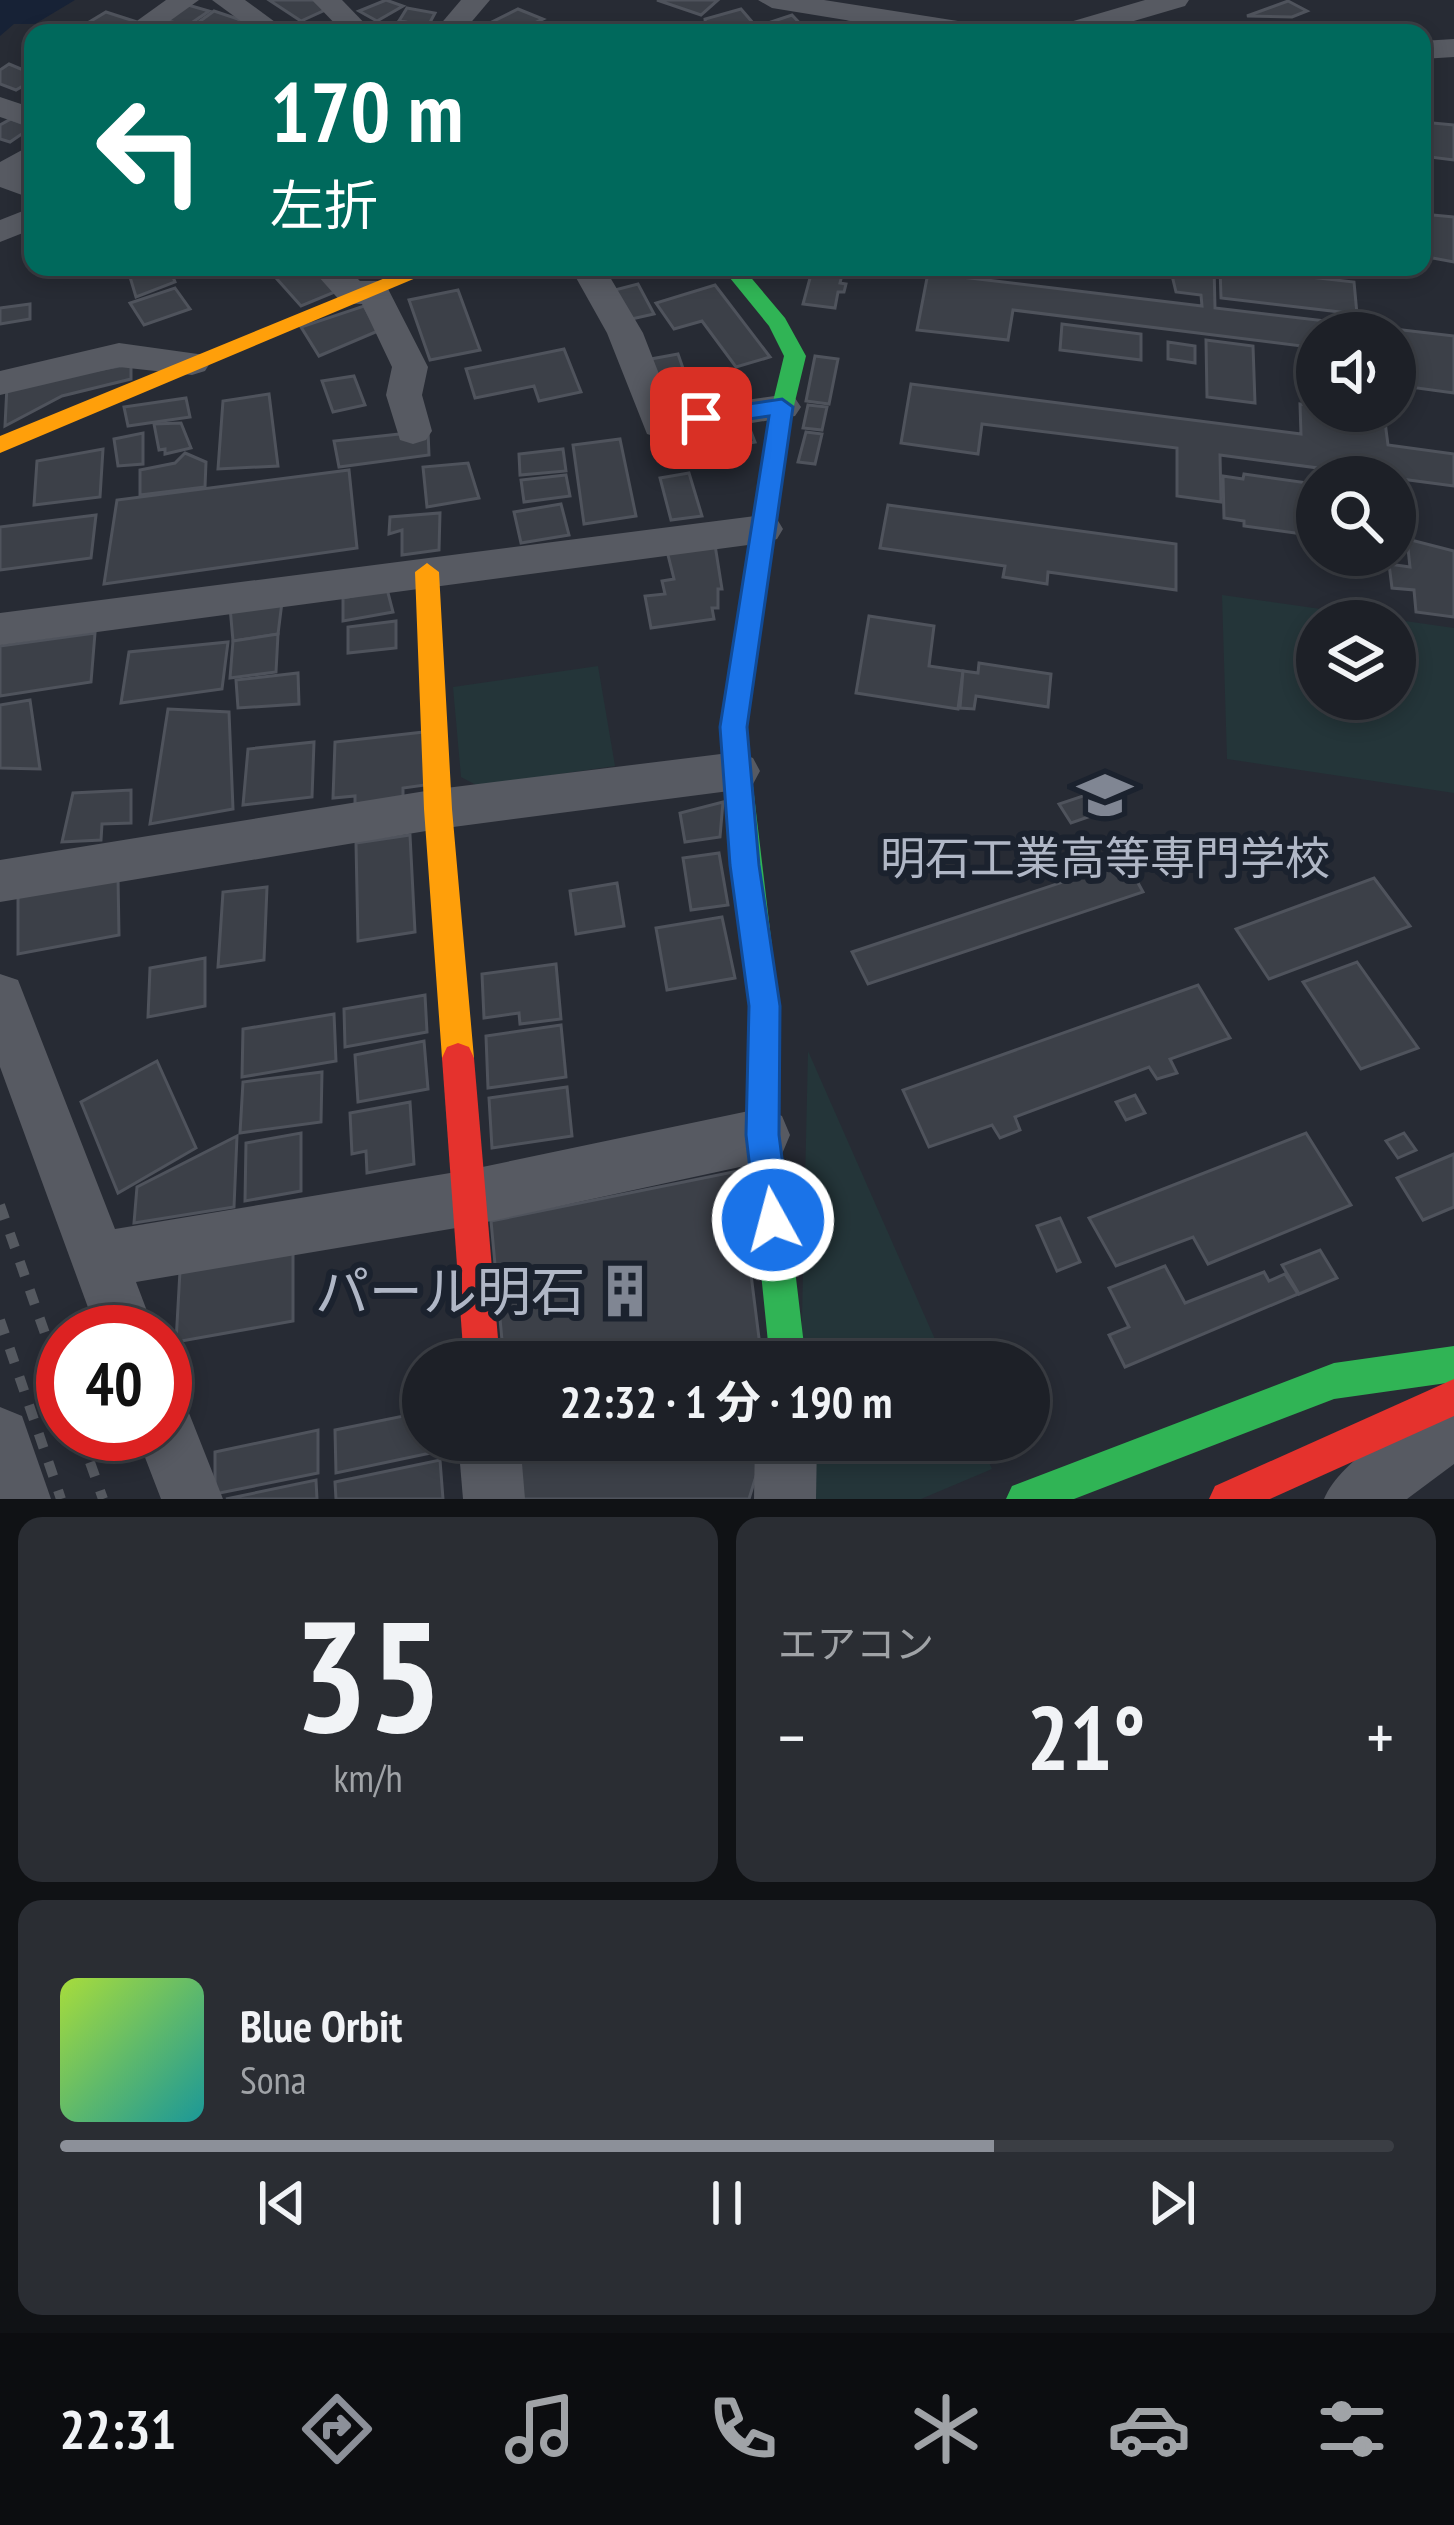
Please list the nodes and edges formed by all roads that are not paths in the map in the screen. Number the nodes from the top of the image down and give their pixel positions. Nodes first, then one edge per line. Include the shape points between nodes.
1 (185, 0) edge
2 (226, 0) edge
3 (326, 0) edge
4 (476, 0) edge
5 (911, 0) edge
6 (1168, 1) edge
7 (785, 2) edge
8 (871, 16) junction
9 (148, 24) edge
10 (262, 24) edge
11 (351, 24) edge
12 (454, 24) edge
13 (811, 24) edge
14 (921, 24) edge
15 (1093, 24) edge
16 (24, 159) edge
17 (24, 185) edge
18 (340, 276) edge
19 (407, 276) edge
20 (592, 276) edge
21 (739, 276) edge
22 (363, 292) junction
23 (192, 363) junction
24 (0, 383) edge
25 (782, 407) junction
26 (413, 431) dead end
27 (0, 445) edge
28 (763, 529) junction
29 (427, 572) junction
30 (0, 629) edge
31 (737, 770) junction
32 (438, 809) junction
33 (0, 881) edge
34 (0, 997) edge
35 (763, 1135) junction
36 (468, 1198) junction
37 (98, 1260) junction
38 (116, 1305) edge
39 (480, 1341) edge
40 (786, 1341) edge
41 (1454, 1364) edge
42 (1454, 1396) edge
43 (1454, 1427) edge
44 (0, 1438) edge
45 (177, 1461) edge
46 (491, 1461) edge
47 (786, 1461) edge
48 (1239, 1494) edge
49 (20, 1499) edge
50 (192, 1499) edge
51 (494, 1499) edge
52 (785, 1499) edge
53 (1024, 1499) edge
54 (1355, 1499) edge

1 - 9 street
2 - 10 street
3 - 11 street
4 - 12 street
5 - 8 street
6 - 15 street
7 - 8 street
7 - 13 street
8 - 14 street
16 - 17 street via 0,176
18 - 22 street
19 - 22 street
20 - 25 street via 625,333 660,424
21 - 25 street via 795,356
22 - 23 street
22 - 26 street via 410,367 404,395
23 - 24 street via 119,355
23 - 27 street
25 - 28 street
28 - 29 street
28 - 31 street via 733,727
29 - 30 street
29 - 32 street
31 - 32 street
31 - 35 street via 764,1006
32 - 33 street
32 - 36 street
34 - 37 street
35 - 36 street
35 - 40 street
36 - 37 street
36 - 39 street
37 - 38 street
41 - 53 street via 1334,1381
42 - 48 street
43 - 54 street
44 - 49 street
45 - 50 street
46 - 51 street
47 - 52 street

